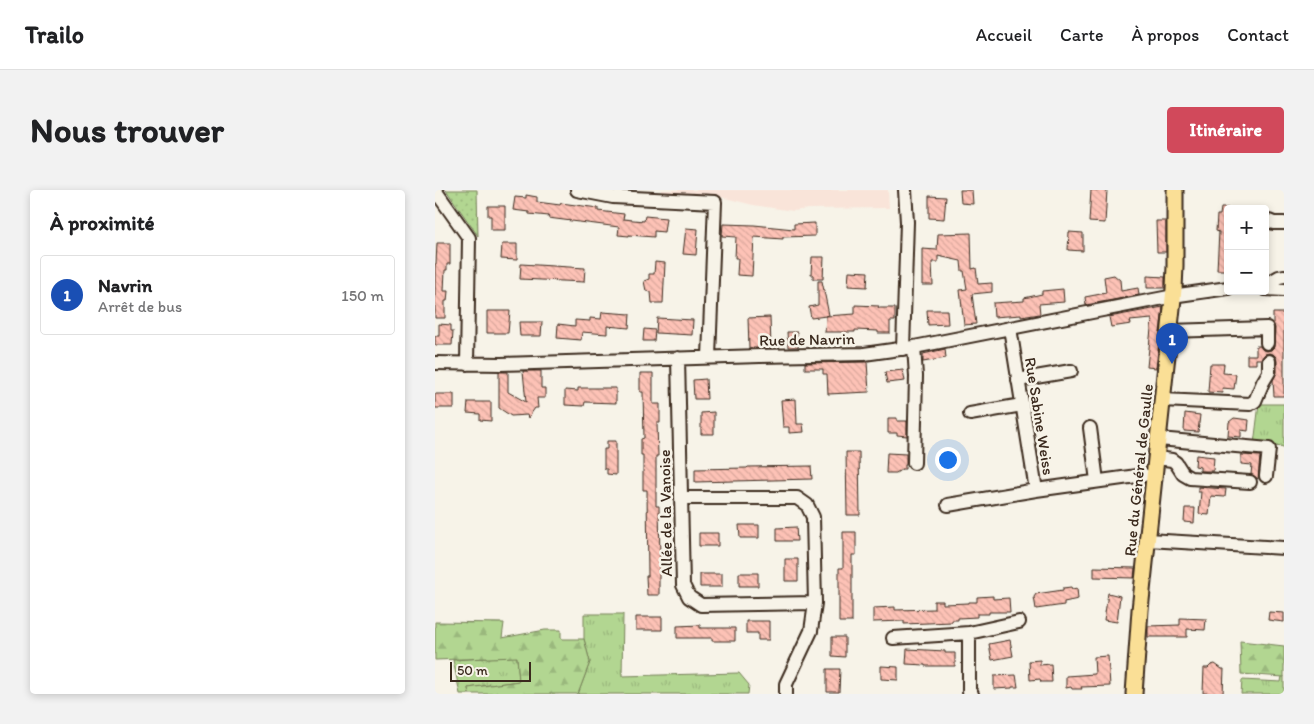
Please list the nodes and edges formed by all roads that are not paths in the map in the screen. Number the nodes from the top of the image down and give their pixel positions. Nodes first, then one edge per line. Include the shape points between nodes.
1 (435, 190) edge
2 (577, 190) edge
3 (905, 190) edge
4 (1175, 190) edge
5 (613, 193) edge
6 (1269, 221) edge
7 (1284, 223) edge
8 (1284, 276) edge
9 (1269, 283) edge
10 (1224, 289) edge
11 (1269, 289) edge
12 (1284, 290) edge
13 (1173, 296) junction
14 (1010, 328) junction
15 (1169, 330) junction
16 (1267, 343) dead end
17 (908, 348) junction
18 (709, 357) junction
19 (678, 358) junction
20 (1269, 360) dead end
21 (435, 363) edge
22 (467, 364) junction
23 (1071, 371) dead end
24 (1018, 380) junction
25 (1162, 403) junction
26 (1023, 405) junction
27 (1218, 410) dead end
28 (970, 414) dead end
29 (1090, 428) dead end
30 (1159, 439) junction
31 (1157, 458) junction
32 (914, 463) dead end
33 (1143, 475) dead end
34 (1266, 476) dead end
35 (1097, 481) junction
36 (1250, 482) dead end
37 (1036, 490) junction
38 (681, 498) junction
39 (948, 505) dead end
40 (1149, 540) junction
41 (1284, 548) edge
42 (815, 603) junction
43 (1019, 622) dead end
44 (969, 633) junction
45 (893, 638) dead end
46 (786, 694) edge
47 (972, 694) edge
48 (1134, 694) edge

1 - 22 street via 469,238
2 - 5 street
3 - 17 street
4 - 13 main road, Rue du Général de Gaulle
5 - 18 street via 715,202
6 - 7 street
8 - 9 street
10 - 13 street, Rue de Navrin
11 - 12 street
13 - 14 street, Rue de Navrin
13 - 15 main road, Rue du Général de Gaulle
14 - 17 street, Rue de Navrin
14 - 24 street, Rue Sabine Weiss
15 - 16 street via 1267,328
15 - 25 main road, Rue du Général de Gaulle
17 - 18 street, Rue de Navrin via 864,354
17 - 32 street via 916,376
18 - 19 street, Rue de Navrin
19 - 22 street, Rue de Navrin
19 - 38 street, Allée de la Vanoise
20 - 25 street via 1269,372 1255,401 1250,404
21 - 22 street, Rue de Navrin
23 - 24 street
24 - 26 street, Rue Sabine Weiss
25 - 27 street
25 - 30 main road, Rue du Général de Gaulle
26 - 28 street
26 - 37 street, Rue Sabine Weiss
29 - 35 street
30 - 31 main road, Rue du Général de Gaulle
30 - 34 street via 1269,449
31 - 36 street via 1172,460 1190,478
31 - 40 main road, Rue du Général de Gaulle
33 - 35 street, Rue Sabine Weiss
35 - 37 street, Rue Sabine Weiss
37 - 39 street
38 - 42 street via 797,498 807,504 813,517
38 - 42 street, Allée de la Vanoise via 683,585 689,597 701,605
40 - 41 street
40 - 48 main road, Rue du Général de Gaulle
42 - 46 street via 811,631 786,684
43 - 44 street
44 - 45 street
44 - 47 street via 969,692

